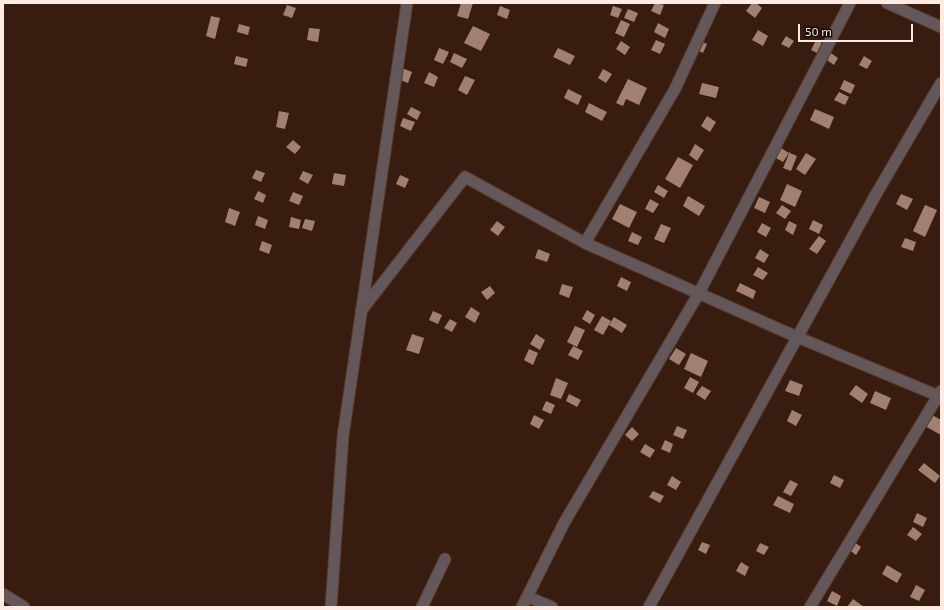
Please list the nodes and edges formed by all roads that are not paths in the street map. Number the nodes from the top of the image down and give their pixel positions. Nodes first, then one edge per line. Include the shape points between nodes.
1 (407, 3) edge
2 (715, 3) edge
3 (850, 3) edge
4 (887, 3) edge
5 (941, 27) edge
6 (941, 83) edge
7 (585, 243) junction
8 (699, 293) junction
9 (361, 311) junction
10 (797, 337) junction
11 (940, 395) edge
12 (445, 559) dead end
13 (3, 594) edge
14 (528, 597) junction
15 (24, 607) edge
16 (331, 607) edge
17 (422, 607) edge
18 (522, 607) edge
19 (552, 607) edge
20 (649, 607) edge
21 (810, 607) edge

1 - 9 street
2 - 7 street via 675,89
3 - 8 street
4 - 5 street
6 - 10 street
7 - 8 street
7 - 9 street via 465,177
8 - 10 street
8 - 14 street via 564,523
9 - 16 street via 343,436
10 - 11 street
10 - 20 street
11 - 21 street
12 - 17 street
13 - 15 street
14 - 18 street
14 - 19 street

